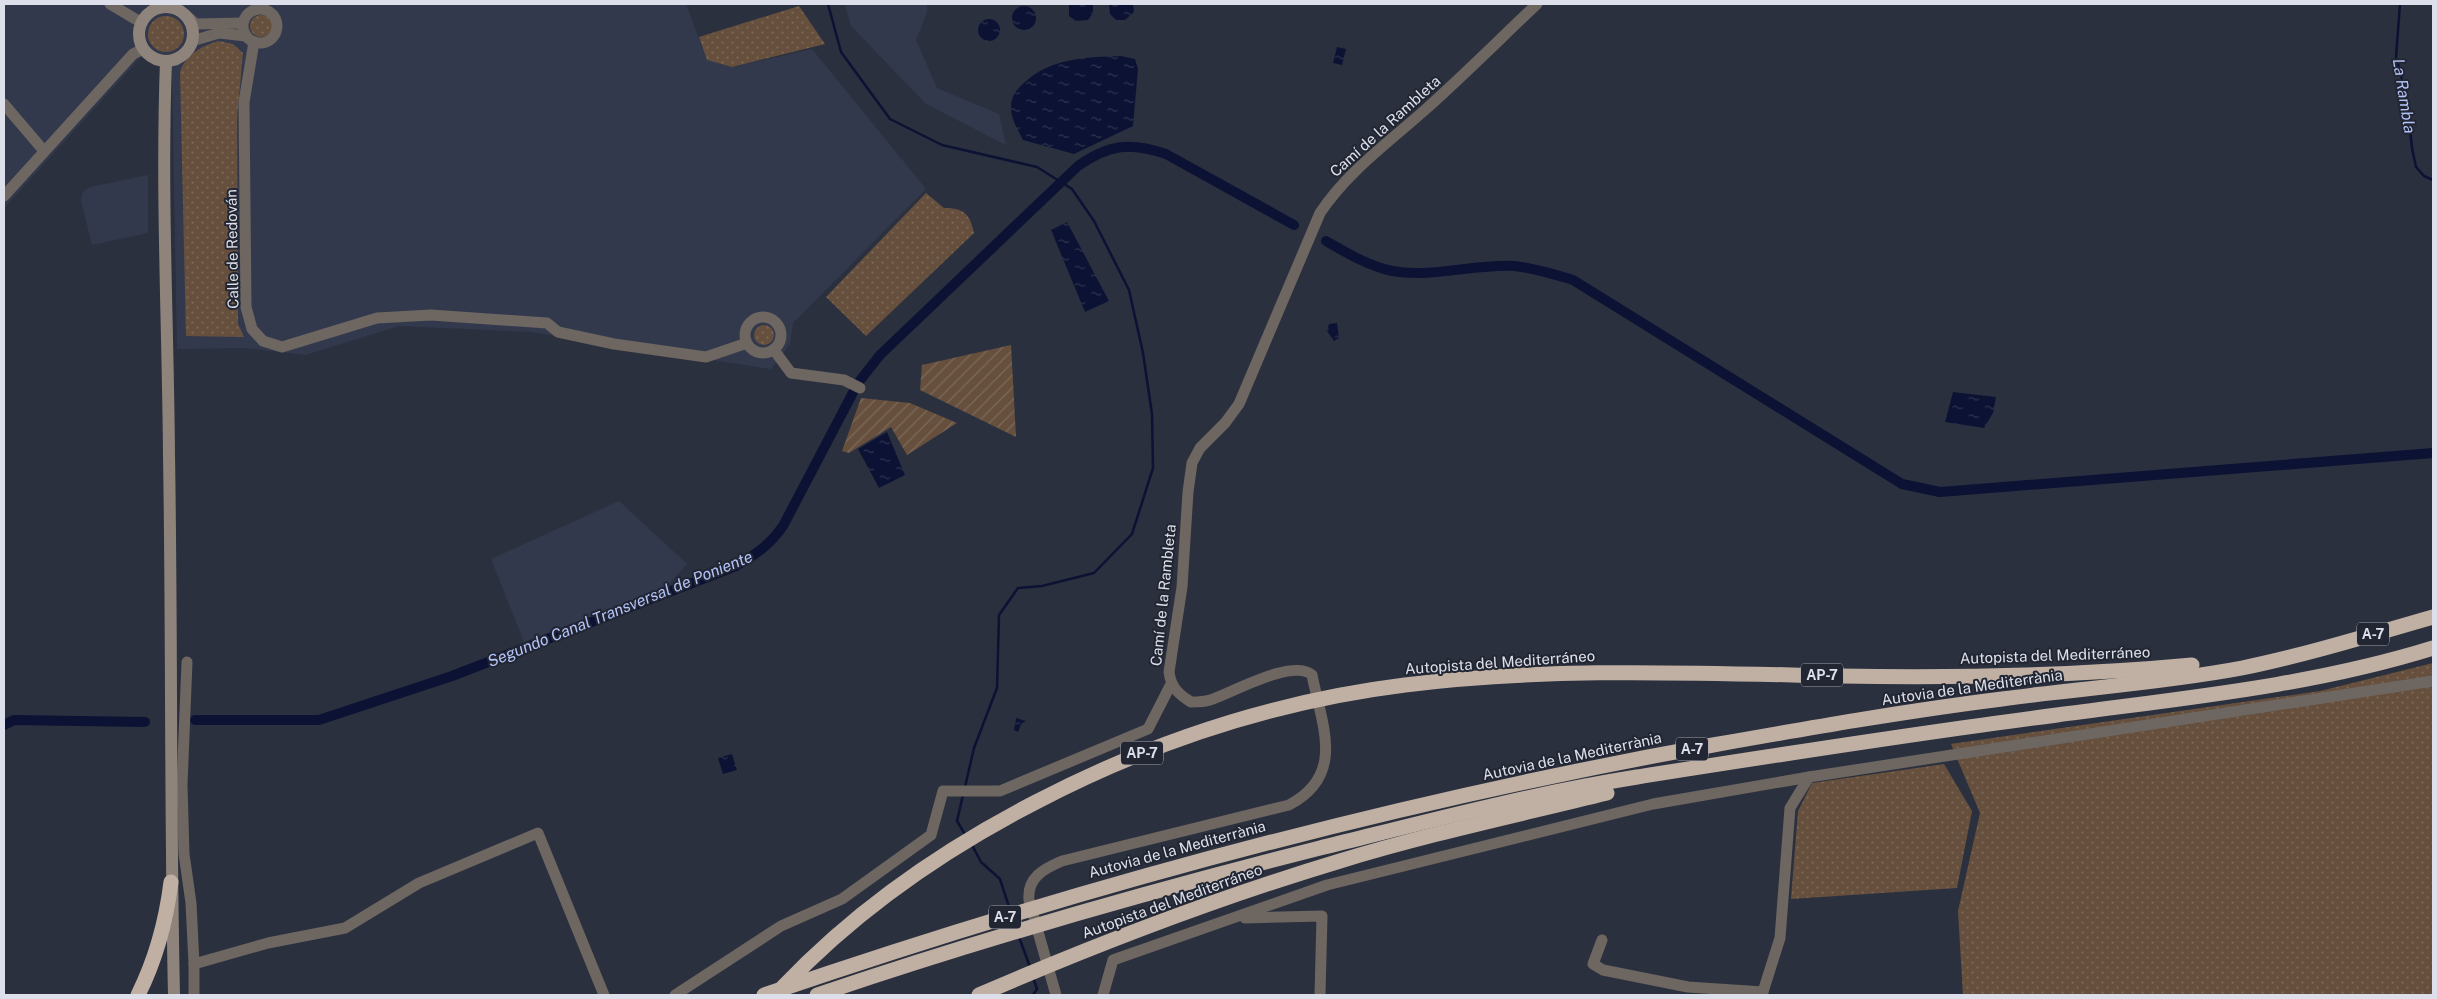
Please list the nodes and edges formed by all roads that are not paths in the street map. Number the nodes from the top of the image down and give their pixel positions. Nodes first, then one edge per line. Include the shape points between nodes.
1 (110, 4) edge
2 (1537, 4) edge
3 (162, 6) edge
4 (255, 6) edge
5 (187, 16) junction
6 (142, 23) junction
7 (243, 23) junction
8 (250, 39) junction
9 (192, 41) junction
10 (144, 48) junction
11 (166, 61) junction
12 (4, 104) edge
13 (44, 151) junction
14 (4, 196) edge
15 (747, 343) junction
16 (774, 350) junction
17 (856, 387) dead end
18 (2433, 617) edge
19 (2433, 648) edge
20 (2312, 651) junction
21 (187, 662) dead end
22 (2433, 681) edge
23 (1171, 684) junction
24 (1730, 764) junction
25 (1809, 777) junction
26 (171, 882) junction
27 (1233, 918) junction
28 (1602, 940) dead end
29 (194, 964) junction
30 (1762, 993) edge
31 (138, 995) edge
32 (174, 995) edge
33 (194, 995) edge
34 (604, 995) edge
35 (675, 995) edge
36 (764, 995) edge
37 (775, 995) edge
38 (817, 995) edge
39 (979, 995) edge
40 (1056, 995) edge
41 (1103, 995) edge
42 (1320, 995) edge

1 - 6 street
2 - 23 street, Camí de la Rambleta via 1346,180 1320,213 1238,404 1225,423 1200,448 1192,463 1182,586 1169,672
3 - 5 street
3 - 6 street
4 - 7 street
4 - 8 street via 271,12 277,28 270,40
5 - 7 street via 196,24
5 - 9 street via 194,33
6 - 10 street via 139,32
7 - 8 street
8 - 9 street via 219,33
8 - 15 street, Calle de Redován via 244,102 246,307 252,329 263,341 282,347 376,318 431,315 547,323 558,332 614,344 706,357
9 - 11 street via 183,56
10 - 11 street via 149,55
10 - 13 street via 133,54
11 - 26 street via 164,206
12 - 13 street
13 - 14 street
15 - 16 street via 756,351
15 - 16 street via 749,324 767,318 780,329 780,341
16 - 17 street via 791,373 844,380
18 - 20 highway, Autovia de la Mediterrània / A-7
19 - 24 highway, A-7 via 2362,668 2283,684 1893,736
20 - 36 highway, Autovia de la Mediterrània / A-7 via 2240,668 1840,723 1594,768 1386,814 1081,894
20 - 37 highway, Autopista del Mediterráneo / AP-7 via 2154,669 2055,675 1537,674 1404,685 1332,697 1198,732 1122,760 988,827 906,881 848,926
21 - 29 street via 182,785 184,854 191,903
22 - 25 street
23 - 35 street via 1148,729 1000,791 943,792 931,835 842,899 781,926
23 - 40 street, Camí de la Rambleta via 1190,702 1209,700 1279,673 1308,672 1312,675 1326,748 1321,775 1305,796 1289,804 1062,861 1042,869 1028,891
24 - 38 highway, A-7 via 1630,778 1455,814 1088,910
24 - 39 highway, Autopista del Mediterráneo via 1341,861 1226,898
25 - 27 street via 1652,804 1327,886
25 - 30 street via 1790,808 1780,938
26 - 31 highway via 167,915 156,953
26 - 32 street
27 - 41 street via 1113,960
27 - 42 street via 1322,916
28 - 30 street via 1593,964 1602,970 1688,987
29 - 33 street
29 - 34 street via 268,943 345,928 420,883 538,833

